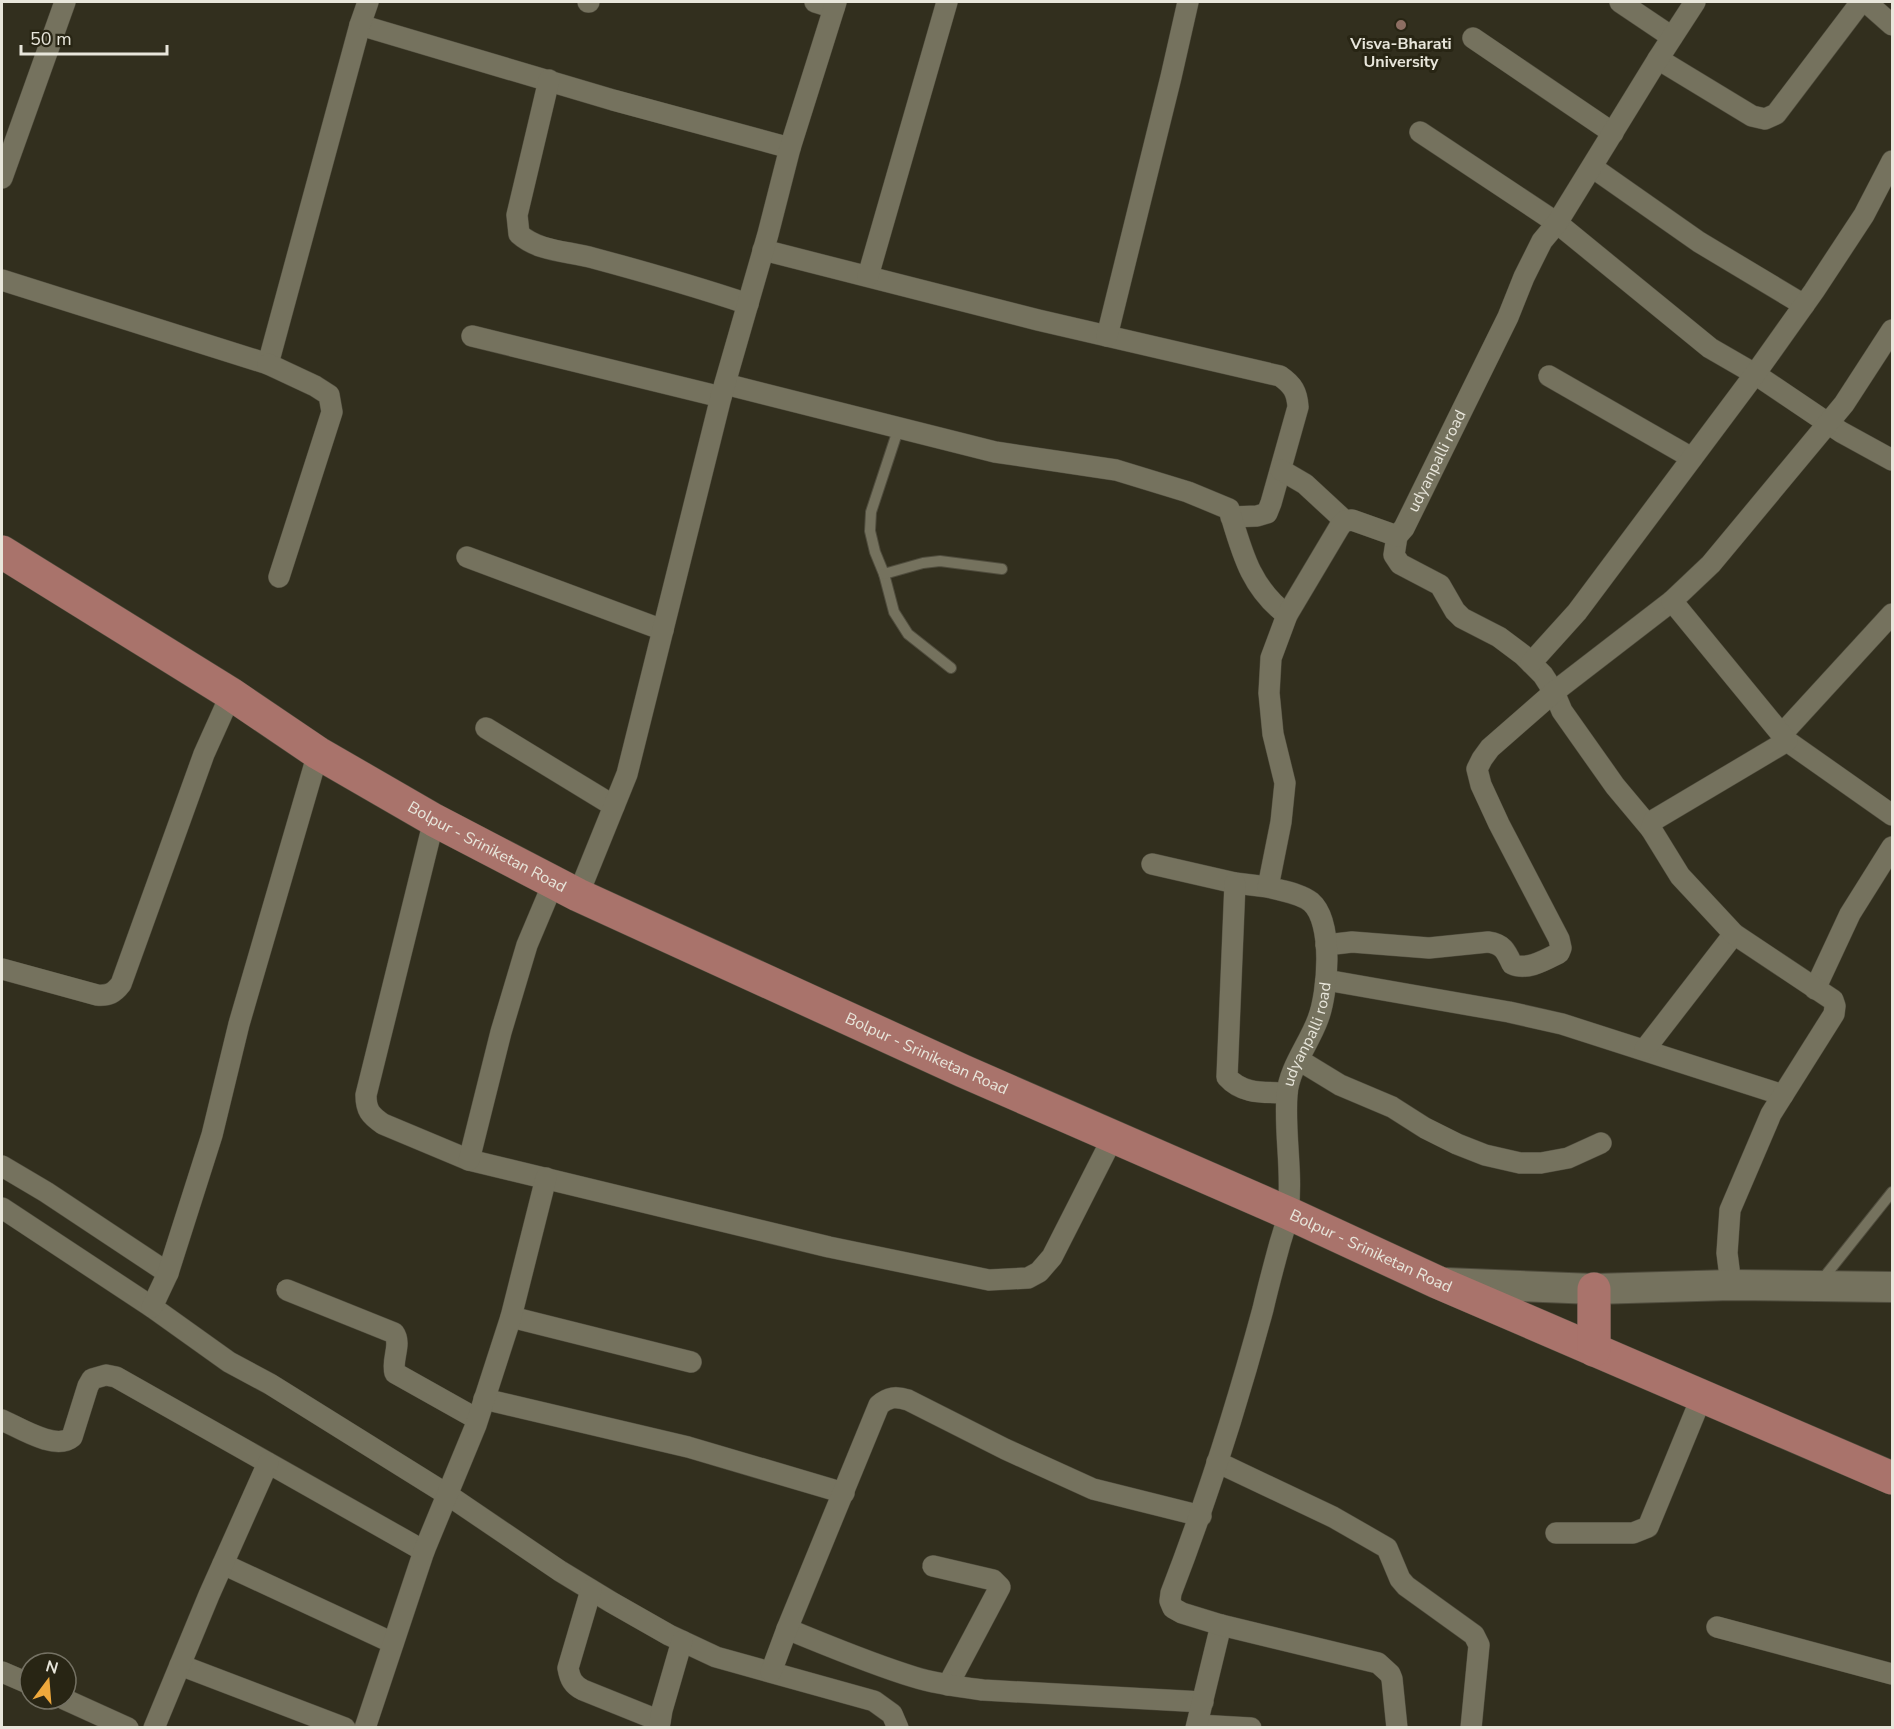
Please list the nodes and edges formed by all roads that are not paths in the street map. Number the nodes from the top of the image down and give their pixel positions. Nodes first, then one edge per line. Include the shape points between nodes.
1 (65, 2) edge
2 (368, 2) edge
3 (947, 2) edge
4 (1188, 2) edge
5 (1620, 2) edge
6 (1695, 2) edge
7 (1861, 2) edge
8 (1866, 2) edge
9 (828, 4) edge
10 (360, 25) junction
11 (1893, 25) edge
12 (1672, 37) junction
13 (1473, 38) dead end
14 (1658, 59) junction
15 (549, 80) junction
16 (1420, 132) dead end
17 (1613, 133) junction
18 (790, 148) junction
19 (1893, 161) edge
20 (1592, 167) junction
21 (2, 178) edge
22 (1557, 223) junction
23 (764, 250) junction
24 (868, 276) junction
25 (2, 279) edge
26 (748, 304) junction
27 (1804, 305) junction
28 (1893, 330) edge
29 (472, 336) dead end
30 (1107, 336) junction
31 (1886, 352) edge
32 (268, 364) junction
33 (1755, 374) junction
34 (1549, 376) dead end
35 (723, 391) junction
36 (1827, 422) junction
37 (899, 427) junction
38 (1692, 458) junction
39 (1893, 460) edge
40 (1281, 470) junction
41 (1232, 517) junction
42 (1345, 521) junction
43 (1397, 536) junction
44 (2, 552) edge
45 (467, 557) dead end
46 (1002, 569) dead end
47 (884, 574) junction
48 (279, 577) dead end
49 (1672, 601) junction
50 (1893, 614) edge
51 (1287, 615) junction
52 (663, 630) junction
53 (1531, 663) junction
54 (951, 668) dead end
55 (1554, 692) junction
56 (231, 694) junction
57 (486, 728) dead end
58 (1784, 737) junction
59 (318, 753) junction
60 (614, 806) junction
61 (1893, 816) edge
62 (434, 820) junction
63 (1651, 829) junction
64 (1893, 847) edge
65 (1152, 864) dead end
66 (1235, 883) junction
67 (1268, 887) junction
68 (566, 888) junction
69 (1734, 934) junction
70 (1326, 945) junction
71 (2, 969) edge
72 (1326, 980) junction
73 (1815, 989) junction
74 (1645, 1049) junction
75 (1299, 1060) junction
76 (1287, 1093) junction
77 (1783, 1095) junction
78 (1113, 1137) junction
79 (1601, 1143) dead end
80 (469, 1160) junction
81 (2, 1167) edge
82 (546, 1178) junction
83 (1893, 1192) edge
84 (2, 1208) edge
85 (1288, 1213) junction
86 (1437, 1282) junction
87 (1731, 1285) junction
88 (1818, 1285) junction
89 (1893, 1287) edge
90 (1594, 1289) junction
91 (160, 1290) junction
92 (286, 1290) dead end
93 (511, 1317) junction
94 (1594, 1350) junction
95 (691, 1362) dead end
96 (1702, 1396) junction
97 (484, 1399) junction
98 (477, 1419) junction
99 (2, 1420) edge
100 (1217, 1462) junction
101 (268, 1463) junction
102 (1893, 1478) edge
103 (844, 1493) junction
104 (448, 1495) junction
105 (1201, 1516) junction
106 (1556, 1533) dead end
107 (424, 1551) junction
108 (223, 1564) junction
109 (933, 1566) dead end
110 (591, 1590) junction
111 (1221, 1625) junction
112 (1717, 1627) dead end
113 (787, 1629) junction
114 (682, 1641) junction
115 (393, 1643) junction
116 (869, 1662) junction
117 (180, 1665) junction
118 (2, 1672) edge
119 (771, 1672) junction
120 (1893, 1674) edge
121 (18, 1679) edge
122 (948, 1685) junction
123 (858, 1695) junction
124 (78, 1705) edge
125 (1199, 1717) edge
126 (660, 1724) edge
127 (128, 1728) edge
128 (154, 1728) edge
129 (345, 1728) edge
130 (365, 1728) edge
131 (898, 1728) edge
132 (1251, 1728) edge
133 (1397, 1728) edge
134 (1471, 1728) edge

1 - 21 street
2 - 10 street
3 - 24 street
4 - 30 street
5 - 12 street
6 - 12 street, udyanpalli road
7 - 14 street via 1776,114 1765,119 1752,116
8 - 11 street
9 - 18 street
10 - 15 street
10 - 32 street
12 - 14 street, udyanpalli road
13 - 17 street
14 - 17 street, udyanpalli road
15 - 18 street
15 - 26 street via 517,215 519,234 528,243 674,280
16 - 22 street
17 - 20 street, udyanpalli road
18 - 23 street
19 - 27 street via 1864,215
20 - 22 street, udyanpalli road
20 - 27 street via 1699,242
22 - 33 street via 1710,348
22 - 43 street, udyanpalli road via 1542,241 1484,367
23 - 24 street
23 - 26 street
24 - 30 street
25 - 32 street
26 - 35 street
27 - 33 street
28 - 31 street
29 - 35 street
30 - 40 street via 1280,376 1290,383 1297,394 1298,407
31 - 36 street
32 - 48 street via 329,395 332,412
33 - 36 street
33 - 38 street
34 - 38 street
35 - 37 street
35 - 52 street
36 - 39 street
36 - 49 street via 1711,564
37 - 41 street via 994,452 1116,470 1209,500 1229,509
37 - 47 lane via 871,512 870,531
38 - 53 street via 1577,612
40 - 41 street via 1267,513
40 - 42 street via 1305,484
41 - 51 street via 1250,572 1272,603
42 - 43 street
42 - 51 street
43 - 53 street via 1395,555 1400,564 1440,585 1462,618 1499,637
44 - 56 main road, Bolpur - Sriniketan Road
45 - 52 street
46 - 47 lane via 940,561
47 - 54 lane via 894,612 908,634
49 - 55 street
49 - 58 street
50 - 58 street
51 - 67 street via 1271,658 1273,734 1285,783
52 - 60 street via 627,774
53 - 55 street
55 - 63 street via 1562,711 1615,786
55 - 70 street via 1490,748 1477,769 1499,824 1559,939 1559,953 1522,967 1512,964 1497,943 1429,948 1352,942
56 - 59 main road, Bolpur - Sriniketan Road
56 - 71 street via 204,754 115,992 97,995
57 - 60 street
58 - 61 street
58 - 63 street via 1654,820
59 - 62 main road, Bolpur - Sriniketan Road
59 - 91 street via 239,1024 212,1135
60 - 68 street
62 - 68 main road, Bolpur - Sriniketan Road
62 - 80 street via 366,1108 383,1124
63 - 69 street via 1680,876
64 - 73 street via 1850,914
65 - 66 street, udyanpalli road
66 - 67 street, udyanpalli road
66 - 76 street via 1227,1077 1245,1089
67 - 70 street, udyanpalli road via 1312,902
68 - 78 main road, Bolpur - Sriniketan Road
68 - 80 street via 527,945
69 - 73 street
69 - 74 street
70 - 72 street, udyanpalli road
72 - 74 street via 1562,1024
72 - 75 street, udyanpalli road via 1324,1001
73 - 77 street via 1833,1000 1834,1014
74 - 77 street
75 - 76 street, udyanpalli road
75 - 79 street via 1340,1085 1485,1155 1541,1163 1568,1158
76 - 85 street, udyanpalli road
77 - 87 street via 1730,1210 1727,1253
78 - 82 street via 1052,1257 1040,1272 1015,1280 989,1280 829,1247
78 - 85 main road, Bolpur - Sriniketan Road
80 - 82 street
81 - 91 street via 46,1192
82 - 93 street
83 - 88 lane
84 - 91 street
85 - 86 main road, Bolpur - Sriniketan Road
85 - 100 street, udyanpalli road
86 - 90 street
86 - 94 main road, Bolpur - Sriniketan Road
87 - 88 street
87 - 90 street
88 - 89 street
90 - 94 main road
91 - 104 street via 229,1362
92 - 98 street via 394,1333 398,1338 395,1373
93 - 95 street
93 - 97 street
94 - 96 main road, Bolpur - Sriniketan Road
96 - 102 main road, Bolpur - Sriniketan Road
96 - 106 street via 1648,1527 1633,1533
97 - 98 street
97 - 103 street via 688,1447
98 - 104 street
99 - 101 street via 54,1443 67,1442 77,1427 92,1379 106,1375 116,1377
100 - 105 street, udyanpalli road
100 - 134 street via 1387,1548 1406,1586 1474,1635 1479,1645
101 - 107 street
101 - 108 street
103 - 105 street via 879,1405 885,1399 898,1397 1093,1489
103 - 113 street
104 - 107 street
104 - 110 street
105 - 111 street, udyanpalli road via 1170,1601 1182,1613
107 - 115 street
108 - 115 street
108 - 117 street
109 - 122 street via 993,1580 1000,1587
110 - 114 street
110 - 126 street via 568,1668 574,1685
111 - 125 street
111 - 133 street via 1378,1663 1392,1679
112 - 120 street
113 - 116 street
113 - 119 street
114 - 119 street via 716,1657
114 - 126 street
115 - 130 street
116 - 122 street
116 - 123 street
117 - 128 street
117 - 129 street
118 - 121 street
119 - 123 street
122 - 125 street
123 - 131 street via 885,1707
124 - 127 street
125 - 132 street

